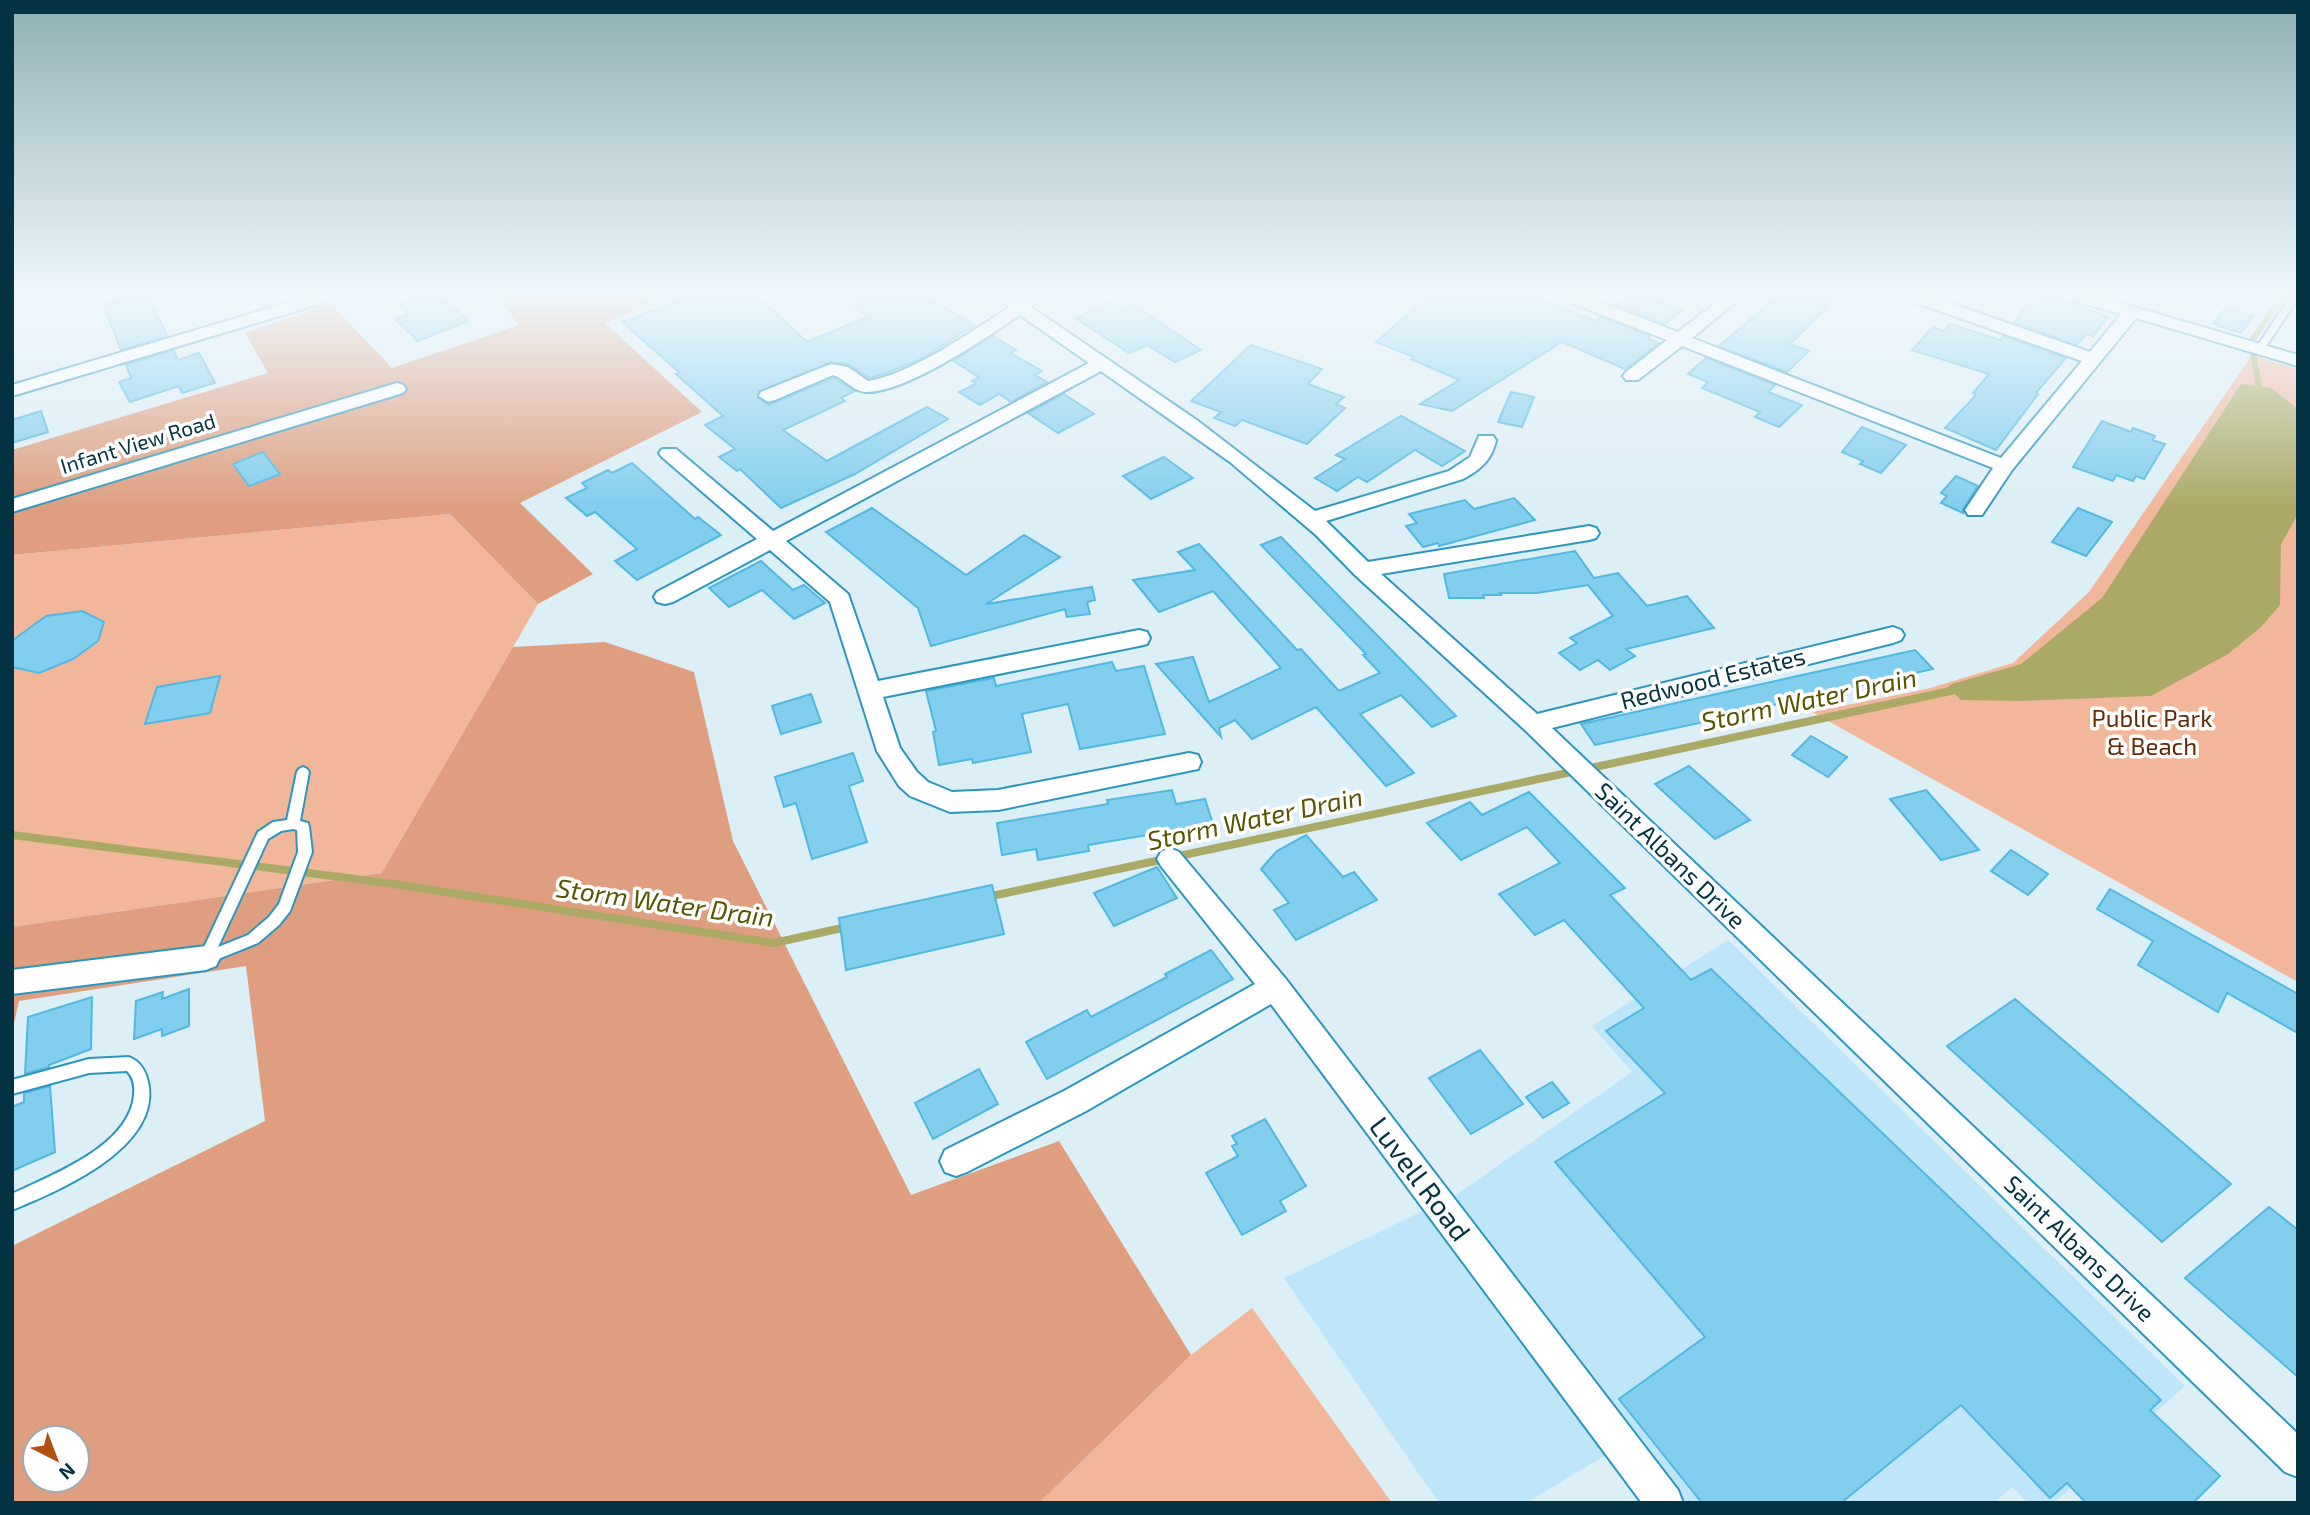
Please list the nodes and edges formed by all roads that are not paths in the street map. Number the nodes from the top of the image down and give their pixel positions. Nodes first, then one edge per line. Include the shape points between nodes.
1 (93, 368) edge
2 (915, 368) edge
3 (1094, 368) edge
4 (1106, 368) edge
5 (1643, 368) edge
6 (1752, 368) edge
7 (2086, 368) edge
8 (1632, 376) dead end
9 (397, 389) dead end
10 (12, 391) edge
11 (768, 396) dead end
12 (1486, 440) dead end
13 (669, 453) dead end
14 (2005, 466) junction
15 (12, 506) edge
16 (1975, 510) dead end
17 (1311, 519) junction
18 (1588, 533) dead end
19 (770, 539) junction
20 (1363, 569) junction
21 (665, 597) dead end
22 (1893, 635) dead end
23 (1139, 638) dead end
24 (870, 691) junction
25 (1533, 724) junction
26 (1189, 762) dead end
27 (303, 772) dead end
28 (293, 824) junction
29 (1170, 859) dead end
30 (206, 958) junction
31 (12, 982) edge
32 (1275, 987) junction
33 (12, 1087) edge
34 (956, 1161) dead end
35 (12, 1202) edge
36 (2298, 1459) edge
37 (1665, 1503) edge

1 - 10 street
2 - 11 street via 884,384 865,387 831,369
3 - 19 street
4 - 17 street, Saint Albans Drive via 1266,479
5 - 8 street
6 - 14 street
7 - 14 street
9 - 15 street, Infant View Road
12 - 17 street via 1485,454 1457,475
13 - 19 street
14 - 16 street
17 - 20 street, Saint Albans Drive
18 - 20 street
19 - 21 street
19 - 24 street via 840,599
20 - 25 street, Saint Albans Drive
22 - 25 street, Redwood Estates
23 - 24 street
24 - 26 street via 898,766 919,789 950,802 998,800
25 - 36 street, Saint Albans Drive
27 - 28 lane
28 - 30 lane via 278,826 263,836
28 - 30 lane via 303,827 305,852 285,907 253,939
29 - 32 street, Luvell Road
30 - 31 street
32 - 34 street via 1075,1101
32 - 37 street, Luvell Road
33 - 35 lane via 89,1066 129,1064 140,1075 142,1093 141,1109 124,1138

